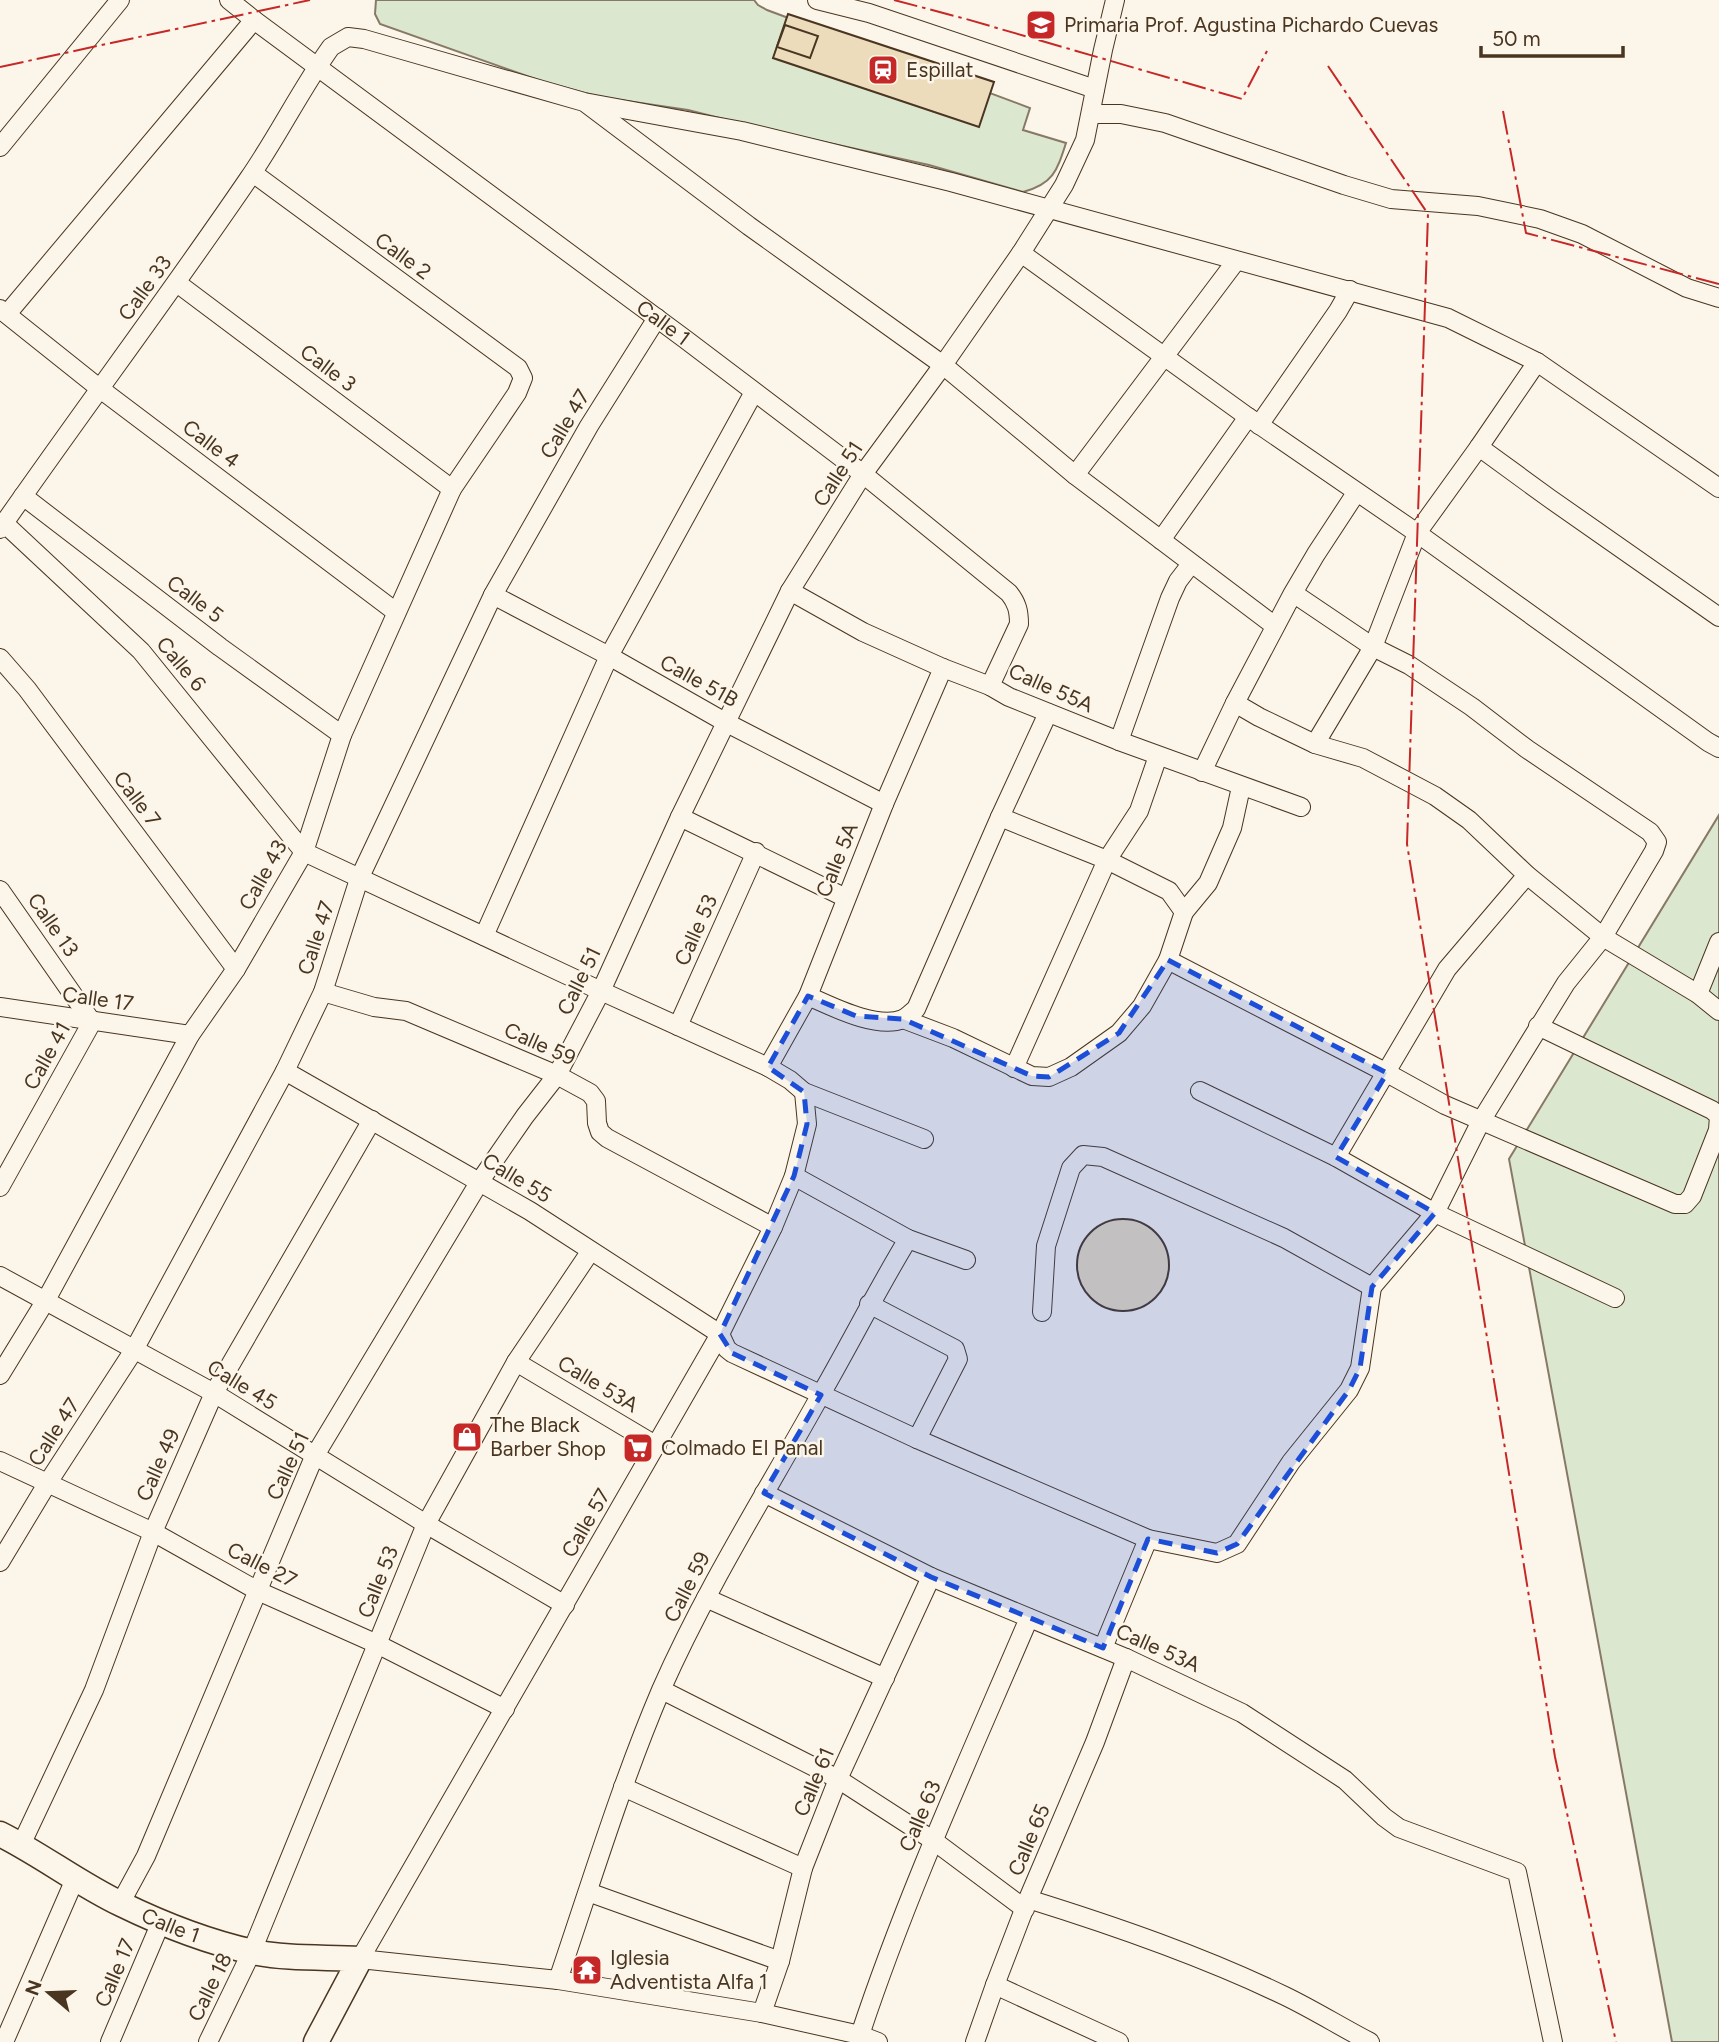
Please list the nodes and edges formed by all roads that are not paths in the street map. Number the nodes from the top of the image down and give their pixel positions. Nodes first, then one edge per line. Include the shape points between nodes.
1 (120, 0) edge
2 (229, 0) edge
3 (817, 0) edge
4 (1115, 0) edge
5 (871, 7) edge
6 (254, 20) junction
7 (317, 67) junction
8 (1095, 89) junction
9 (584, 102) junction
10 (1091, 114) junction
11 (0, 148) edge
12 (253, 173) junction
13 (1049, 209) junction
14 (1021, 253) junction
15 (1236, 261) junction
16 (177, 284) junction
17 (1350, 290) junction
18 (1719, 298) edge
19 (4, 312) edge
20 (657, 318) junction
21 (1165, 357) junction
22 (1537, 362) junction
23 (943, 365) junction
24 (523, 378) joint
25 (99, 388) junction
26 (754, 391) junction
27 (1254, 421) junction
28 (1479, 447) junction
29 (863, 474) junction
30 (1075, 475) junction
31 (1719, 488) edge
32 (452, 489) junction
33 (1356, 493) junction
34 (23, 496) junction
35 (2, 526) edge
36 (1417, 533) junction
37 (1161, 540) junction
38 (1191, 564) junction
39 (790, 591) junction
40 (1293, 593) junction
41 (494, 595) junction
42 (396, 612) junction
43 (1719, 617) edge
44 (1275, 626) junction
45 (1373, 647) junction
46 (609, 656) junction
47 (0, 658) edge
48 (943, 668) junction
49 (990, 686) junction
50 (1235, 704) junction
51 (1048, 713) junction
52 (725, 722) junction
53 (341, 735) junction
54 (1119, 741) junction
55 (1315, 744) junction
56 (1719, 748) edge
57 (1158, 756) junction
58 (1202, 772) junction
59 (1241, 787) junction
60 (884, 804) junction
61 (1301, 807) dead end
62 (680, 817) junction
63 (1000, 817) junction
64 (304, 852) junction
65 (755, 852) junction
66 (1107, 860) junction
67 (1527, 875) junction
68 (359, 879) junction
69 (0, 890) edge
70 (846, 898) junction
71 (1184, 912) junction
72 (484, 936) junction
73 (1602, 937) junction
74 (1719, 942) edge
75 (1168, 960) junction
76 (236, 969) junction
77 (601, 991) junction
78 (323, 992) junction
79 (1698, 994) junction
80 (808, 996) junction
81 (0, 1007) edge
82 (1719, 1011) edge
83 (903, 1019) junction
84 (92, 1022) junction
85 (678, 1026) junction
86 (1538, 1026) junction
87 (190, 1035) junction
88 (768, 1067) junction
89 (1014, 1068) junction
90 (285, 1070) junction
91 (1387, 1073) junction
92 (557, 1075) junction
93 (1200, 1091) dead end
94 (804, 1092) junction
95 (372, 1120) junction
96 (1481, 1121) junction
97 (924, 1139) dead end
98 (1336, 1157) junction
99 (794, 1176) junction
100 (480, 1181) junction
101 (0, 1186) edge
102 (1435, 1213) junction
103 (773, 1227) junction
104 (908, 1238) junction
105 (590, 1252) junction
106 (966, 1260) dead end
107 (0, 1276) edge
108 (1372, 1287) junction
109 (1615, 1298) dead end
110 (46, 1300) junction
111 (869, 1304) junction
112 (1042, 1312) dead end
113 (720, 1334) junction
114 (134, 1350) junction
115 (516, 1362) junction
116 (0, 1374) edge
117 (214, 1393) junction
118 (821, 1395) junction
119 (918, 1439) junction
120 (657, 1446) junction
121 (314, 1457) junction
122 (0, 1461) edge
123 (47, 1484) junction
124 (764, 1493) junction
125 (426, 1524) junction
126 (153, 1532) junction
127 (1148, 1539) junction
128 (0, 1562) edge
129 (931, 1577) junction
130 (258, 1591) junction
131 (706, 1598) junction
132 (565, 1605) junction
133 (1029, 1618) junction
134 (377, 1644) junction
135 (1103, 1648) junction
136 (1126, 1657) junction
137 (885, 1678) junction
138 (662, 1690) junction
139 (505, 1709) junction
140 (838, 1779) junction
141 (623, 1787) junction
142 (11, 1840) edge
143 (934, 1841) junction
144 (803, 1868) junction
145 (75, 1879) junction
146 (588, 1892) junction
147 (120, 1904) junction
148 (1026, 1904) junction
149 (161, 1922) junction
150 (252, 1951) junction
151 (360, 1959) junction
152 (780, 1961) junction
153 (558, 1980) junction
154 (995, 1985) junction
155 (762, 2013) junction
156 (860, 2035) junction
157 (4, 2042) edge
158 (110, 2042) edge
159 (208, 2042) edge
160 (316, 2042) edge
161 (878, 2042) edge
162 (975, 2042) edge
163 (1119, 2042) edge
164 (1370, 2042) edge
165 (1553, 2042) edge

1 - 11 street
2 - 6 street, Calle 1
3 - 5 street
4 - 8 street, Calle 51
5 - 8 street
6 - 7 street, Calle 1
6 - 19 street
7 - 9 street, Calle 33 via 331,47 348,37 364,39
7 - 12 street, Calle 33
7 - 20 street, Calle 1
8 - 10 street, Calle 51
9 - 13 street, Calle 33 via 742,131
9 - 23 street
10 - 13 street, Calle 51 via 1074,166
10 - 18 street via 1121,114 1165,123 1391,199 1478,205 1540,219 1582,234 1687,288
12 - 16 street, Calle 33
12 - 24 street, Calle 2 via 518,368
13 - 14 street, Calle 51
13 - 15 street, Calle 33
14 - 21 street
14 - 23 street, Calle 51
15 - 17 street, Calle 33
15 - 21 street
16 - 25 street, Calle 33
16 - 32 street, Calle 3
17 - 22 street, Calle 33 via 1448,318
17 - 27 street
19 - 25 street, Calle 4
20 - 26 street, Calle 1
20 - 41 street, Calle 47 via 589,426
21 - 27 street
21 - 30 street
22 - 28 street
22 - 31 street, Calle 33
23 - 29 street, Calle 51
23 - 30 street
24 - 32 street, Calle 43
25 - 34 street, Calle 33
25 - 42 street, Calle 4
26 - 29 street, Calle 1
26 - 46 street
27 - 33 street
27 - 37 street
28 - 36 street
28 - 43 street
29 - 39 street, Calle 51
29 - 49 street, Calle 1 via 1016,603 1019,624
30 - 37 street
32 - 42 street, Calle 43
33 - 36 street
33 - 40 street
34 - 35 street, Calle 33
34 - 53 street, Calle 5
35 - 64 street, Calle 6 via 141,651
36 - 45 street
36 - 56 street
37 - 38 street
38 - 44 street
38 - 54 street via 1170,598
39 - 48 street, Calle 55A via 863,632
39 - 52 street, Calle 51
40 - 44 street
40 - 45 street
41 - 46 street, Calle 51B
41 - 68 street, Calle 47
42 - 53 street, Calle 43
44 - 50 street
45 - 55 street
45 - 73 street via 1472,707 1654,837 1654,851
46 - 52 street, Calle 51B
46 - 72 street
47 - 76 street, Calle 7
48 - 49 street, Calle 55A
48 - 60 street, Calle 5A
49 - 51 street, Calle 55A
50 - 55 street
50 - 58 street
51 - 54 street, Calle 55A
51 - 63 street
52 - 60 street, Calle 51B
52 - 62 street, Calle 51
53 - 64 street, Calle 43
54 - 57 street, Calle 55A
55 - 67 street via 1363,758 1435,796 1469,820
57 - 58 street, Calle 55A
57 - 66 street via 1139,811
58 - 59 street, Calle 55A
59 - 61 street, Calle 55A
59 - 71 street via 1232,828 1208,883
60 - 70 street, Calle 5A
62 - 65 street
62 - 77 street, Calle 51
63 - 66 street
63 - 83 street via 916,1009
64 - 68 street
64 - 76 street, Calle 43
65 - 70 street
65 - 85 street, Calle 53
66 - 71 street via 1169,891
66 - 89 street
67 - 73 street
67 - 91 street via 1447,969
68 - 72 street
68 - 78 street, Calle 47
69 - 84 street, Calle 13
70 - 80 street, Calle 5A
71 - 75 street
72 - 77 street
73 - 79 street
73 - 86 street
74 - 79 street
75 - 89 street via 1142,1006 1119,1033 1091,1054 1049,1077
75 - 91 street
76 - 87 street, Calle 43
77 - 85 street
77 - 92 street, Calle 51
78 - 90 street, Calle 47
78 - 92 street, Calle 59 via 405,1011
79 - 82 street
80 - 83 street via 856,1016
80 - 88 street, Calle 5A
81 - 84 street, Calle 17
83 - 89 street
84 - 87 street, Calle 17
84 - 101 street, Calle 41
85 - 88 street
86 - 96 street
86 - 96 street via 1719,1116 1718,1130 1692,1196 1685,1204 1675,1204
87 - 110 street, Calle 43
88 - 94 street
90 - 95 street, Calle 55
90 - 114 street, Calle 47
91 - 96 street
91 - 98 street
92 - 100 street, Calle 51
92 - 103 street, Calle 59 via 590,1093 596,1101 600,1132 607,1138
93 - 98 street
94 - 97 street
94 - 99 street, Calle 57 via 807,1124
95 - 100 street, Calle 55
95 - 117 street, Calle 49
96 - 102 street
98 - 102 street
99 - 103 street, Calle 57
99 - 104 street
100 - 105 street, Calle 55
100 - 121 street, Calle 51
102 - 108 street
102 - 109 street
103 - 113 street, Calle 57
104 - 106 street
104 - 111 street, Calle 59
105 - 113 street, Calle 55
105 - 115 street, Calle 53
107 - 110 street, Calle 45
108 - 112 street via 1272,1233 1103,1157 1083,1155 1071,1168 1046,1246
108 - 127 street, Calle 55 via 1360,1368 1349,1390 1291,1462 1237,1544 1217,1553
110 - 114 street, Calle 45
110 - 116 street, Calle 43
111 - 118 street, Calle 59
111 - 119 street via 958,1353
113 - 118 street, Calle 55 via 732,1353
113 - 120 street, Calle 57
114 - 117 street, Calle 45
114 - 123 street, Calle 47
115 - 120 street, Calle 53A
115 - 125 street, Calle 53
117 - 121 street, Calle 45
117 - 126 street, Calle 49
118 - 119 street, Calle 55
118 - 124 street, Calle 59
119 - 127 street, Calle 55
120 - 132 street, Calle 57
121 - 125 street, Calle 45
121 - 130 street, Calle 51
122 - 123 street, Calle 27
123 - 126 street, Calle 27
123 - 128 street, Calle 47
124 - 129 street, Calle 53A
124 - 131 street, Calle 59
125 - 132 street, Calle 45
125 - 134 street, Calle 53
126 - 130 street, Calle 27
126 - 142 street, Calle 49 via 94,1690
127 - 135 street
129 - 133 street, Calle 53A
129 - 137 street, Calle 61
130 - 134 street, Calle 27
130 - 147 street, Calle 51 via 146,1856
131 - 137 street
131 - 138 street, Calle 59
132 - 139 street, Calle 57
133 - 135 street, Calle 53A
133 - 143 street, Calle 63
134 - 139 street, Calle 27
134 - 150 street, Calle 53
135 - 136 street, Calle 53A
136 - 148 street, Calle 65
136 - 165 street, Calle 53A via 1242,1713 1345,1780 1399,1828 1517,1872
137 - 140 street, Calle 61
138 - 140 street
138 - 141 street, Calle 59
139 - 151 street, Calle 57
140 - 143 street
140 - 144 street, Calle 61
141 - 144 street
141 - 146 street, Calle 59
142 - 145 street, Calle 1
143 - 148 street
143 - 156 street, Calle 63
144 - 152 street, Calle 61
145 - 147 street, Calle 1
145 - 157 street
146 - 152 street
146 - 153 street, Calle 59
147 - 149 street, Calle 1
148 - 154 street, Calle 65
148 - 164 street via 1114,1926 1202,1960 1286,1997
149 - 150 street, Calle 1
149 - 158 street, Calle 17
150 - 151 street, Calle 1
150 - 159 street, Calle 18
151 - 153 street
151 - 160 street
152 - 155 street, Calle 61
153 - 155 street
154 - 162 street, Calle 65
154 - 163 street
155 - 156 street
156 - 161 street

